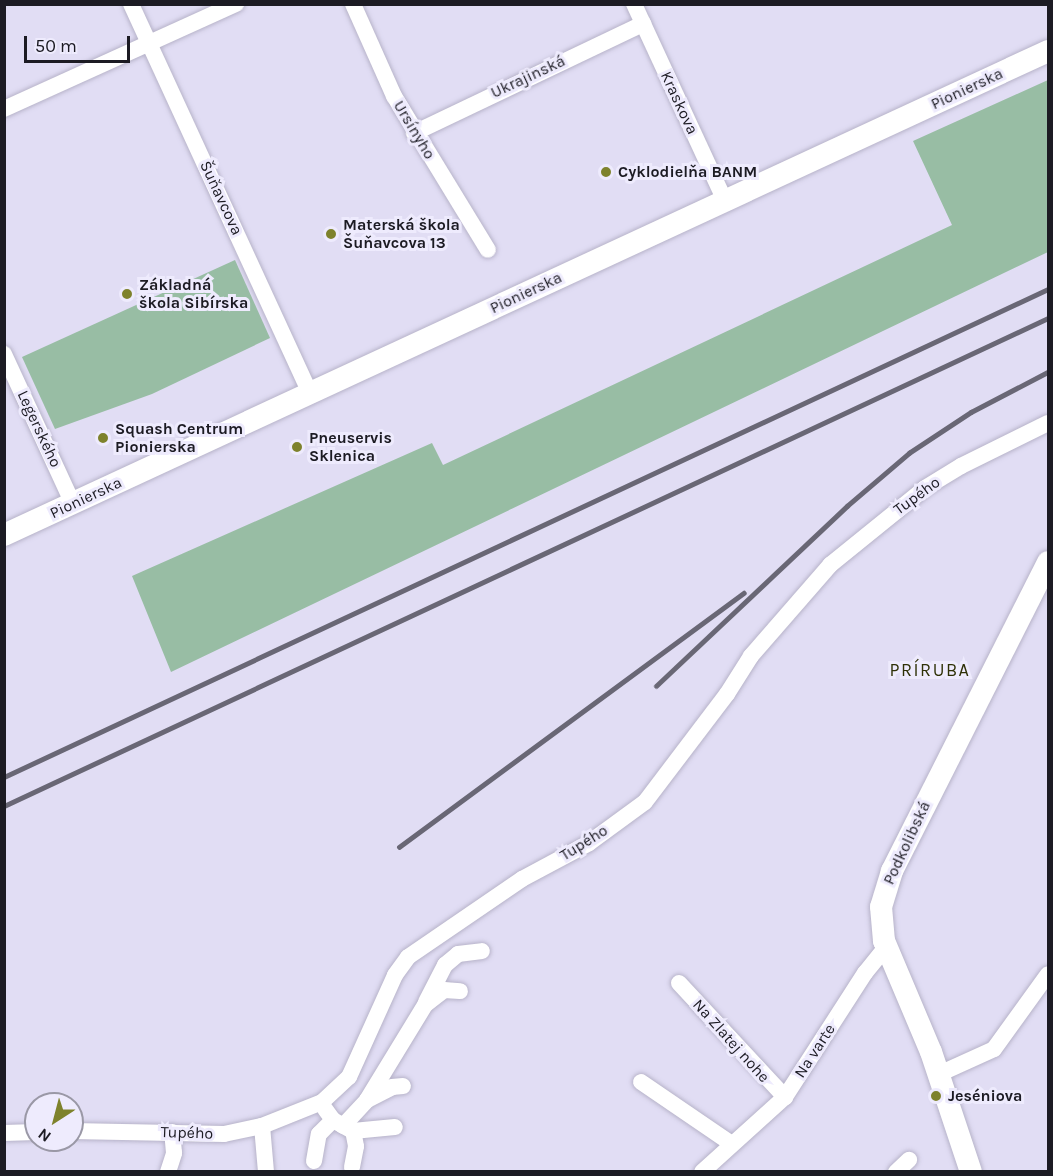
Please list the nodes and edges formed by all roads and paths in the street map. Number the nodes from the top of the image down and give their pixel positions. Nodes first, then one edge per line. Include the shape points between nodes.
1 (131, 4) edge
2 (236, 4) edge
3 (353, 4) edge
4 (634, 4) edge
5 (643, 24) junction
6 (151, 44) junction
7 (1048, 51) edge
8 (4, 109) edge
9 (414, 133) junction
10 (725, 201) junction
11 (488, 250) dead end
12 (4, 354) edge
13 (310, 393) junction
14 (1048, 423) edge
15 (73, 504) junction
16 (4, 535) edge
17 (1048, 562) edge
18 (886, 947) junction
19 (482, 951) dead end
20 (1048, 974) edge
21 (679, 982) dead end
22 (460, 991) dead end
23 (425, 1005) junction
24 (939, 1074) junction
25 (640, 1082) dead end
26 (404, 1086) dead end
27 (784, 1097) junction
28 (367, 1100) junction
29 (339, 1122) junction
30 (395, 1127) dead end
31 (254, 1128) junction
32 (84, 1131) edge
33 (24, 1132) edge
34 (172, 1132) junction
35 (4, 1133) edge
36 (732, 1144) junction
37 (909, 1160) dead end
38 (314, 1161) dead end
39 (352, 1167) dead end
40 (168, 1172) edge
41 (266, 1172) edge
42 (702, 1172) edge
43 (896, 1172) edge
44 (971, 1172) edge

1 - 6 street, Šuňavcova
2 - 6 street
3 - 9 street, Ursínyho
4 - 5 street, Kraskova
5 - 9 street, Ukrajinská
5 - 10 street, Kraskova
6 - 8 street
6 - 13 street, Šuňavcova
7 - 10 street, Pionierska
9 - 11 street, Ursínyho
10 - 13 street, Pionierska
12 - 15 street, Legerského
13 - 15 street, Pionierska
14 - 31 street, Tupého via 925,488 830,566 752,656 728,694 645,802 590,843 522,879 408,957 395,975 350,1077 317,1105
15 - 16 street, Pionierska
17 - 18 street, Podkolibská via 892,871 881,907
18 - 24 street, Podkolibská
18 - 27 street, Na varte
19 - 23 street via 458,954 445,964
20 - 24 street via 994,1049
21 - 27 street, Na Zlatej nohe
22 - 23 street via 444,990
23 - 28 street
24 - 44 street, Podkolibská
25 - 36 street
26 - 28 street via 392,1086
27 - 36 street, Na varte
28 - 29 street
29 - 30 street
29 - 38 street via 319,1134
29 - 39 street via 356,1146
31 - 34 street, Tupého via 224,1134
31 - 41 street
32 - 34 street, Tupého
33 - 35 street
34 - 40 street via 174,1153
36 - 42 street, Na varte
37 - 43 street

